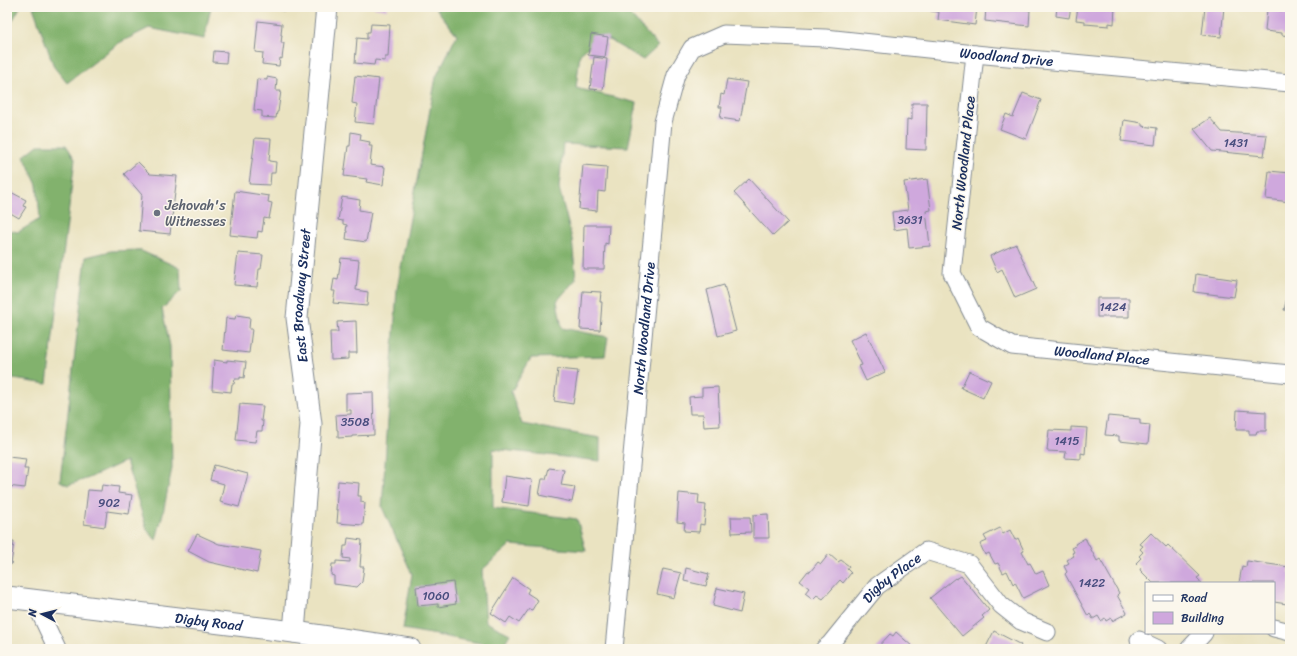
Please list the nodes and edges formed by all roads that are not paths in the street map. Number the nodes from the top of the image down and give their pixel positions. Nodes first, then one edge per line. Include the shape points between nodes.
1 (327, 7) edge
2 (724, 34) joint
3 (975, 54) junction
4 (1290, 82) edge
5 (952, 273) joint
6 (1290, 374) edge
7 (7, 597) edge
8 (34, 600) junction
9 (1275, 628) edge
10 (294, 632) junction
11 (1047, 632) dead end
12 (1290, 632) edge
13 (1203, 634) edge
14 (1139, 640) dead end
15 (830, 647) edge
16 (57, 649) edge
17 (410, 649) edge
18 (614, 649) edge
19 (1158, 649) edge
20 (1189, 649) edge

1 - 10 street, East Broadway Street via 297,318 311,424
2 - 3 street, Woodland Drive via 825,38
2 - 18 street, North Woodland Drive via 692,48 676,75 662,122
3 - 4 street, Woodland Drive
3 - 5 street, North Woodland Place
5 - 6 street, Woodland Place via 979,327 1012,346
7 - 8 street, Digby Road
8 - 10 street, Digby Road
8 - 16 street
9 - 12 street
10 - 17 street, Digby Road
11 - 15 street, Digby Place via 1021,621 1001,605 969,564 926,551 876,586
13 - 20 street
14 - 19 street

